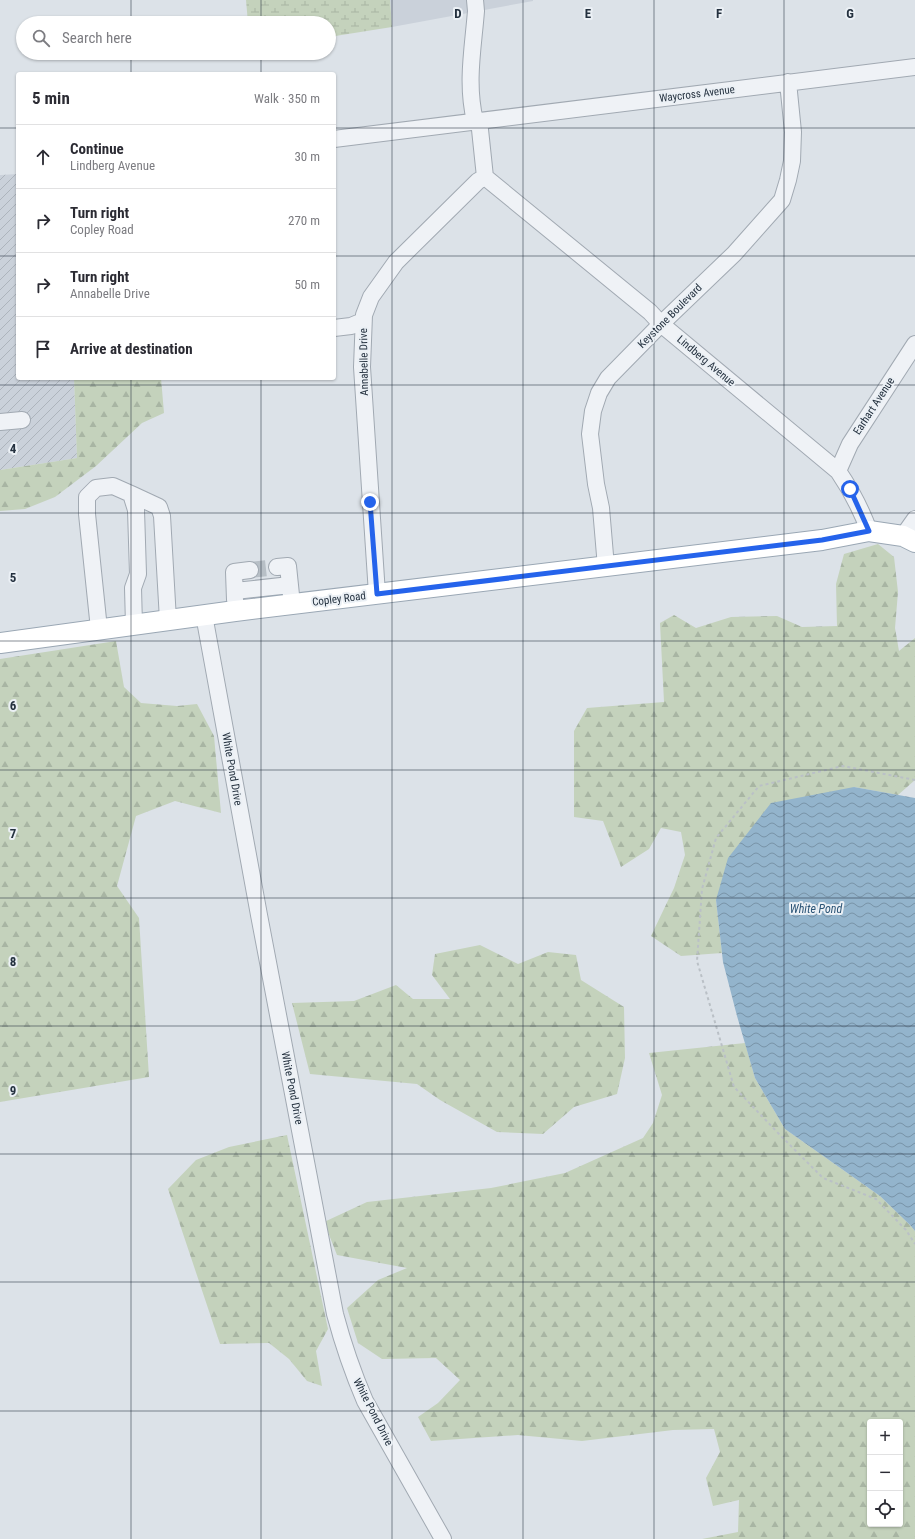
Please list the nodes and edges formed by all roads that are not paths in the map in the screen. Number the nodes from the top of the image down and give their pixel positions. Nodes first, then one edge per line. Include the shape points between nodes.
1 (475, 0) edge
2 (915, 67) edge
3 (788, 82) junction
4 (477, 121) junction
5 (336, 139) edge
6 (485, 177) junction
7 (363, 321) junction
8 (661, 324) junction
9 (336, 328) edge
10 (915, 344) edge
11 (22, 420) dead end
12 (0, 422) edge
13 (838, 471) junction
14 (131, 494) junction
15 (915, 519) edge
16 (869, 531) junction
17 (909, 539) edge
18 (277, 567) tunnel mouth
19 (606, 567) junction
20 (250, 570) tunnel mouth
21 (290, 585) junction
22 (234, 591) junction
23 (377, 594) junction
24 (292, 604) junction
25 (235, 611) junction
26 (204, 615) junction
27 (168, 620) junction
28 (134, 625) junction
29 (99, 630) junction
30 (0, 643) edge
31 (443, 1539) edge

1 - 4 street via 470,96
2 - 3 street, Waycross Avenue
3 - 4 street, Waycross Avenue
3 - 8 street, Keystone Boulevard via 793,132 792,161 782,200 734,254
4 - 5 street, Waycross Avenue
4 - 6 street
6 - 7 street, Annabelle Drive via 396,262 371,297
6 - 8 street, Lindberg Avenue via 650,312
7 - 9 street
7 - 23 street, Annabelle Drive via 362,367
8 - 13 street, Lindberg Avenue
8 - 19 street, Keystone Boulevard via 608,378 598,393 593,411 590,434 596,484 602,508
10 - 13 street, Earhart Avenue via 850,444
11 - 12 street
13 - 16 street, Lindberg Avenue via 850,489
14 - 27 street via 159,507 162,516
14 - 28 street via 136,510 138,574 133,588
14 - 29 street via 113,486 96,488 87,497
15 - 17 street
16 - 17 main road, Copley Road
16 - 19 main road, Copley Road via 822,540
18 - 21 street via 288,566
19 - 23 main road, Copley Road
20 - 22 street via 234,572
21 - 22 street
21 - 24 street
22 - 25 street
23 - 24 main road, Copley Road
24 - 25 main road, Copley Road
25 - 26 main road, Copley Road
26 - 27 main road, Copley Road
26 - 31 street, White Pond Drive via 337,1321 365,1402
27 - 28 main road, Copley Road
28 - 29 main road, Copley Road
29 - 30 main road, Copley Road

